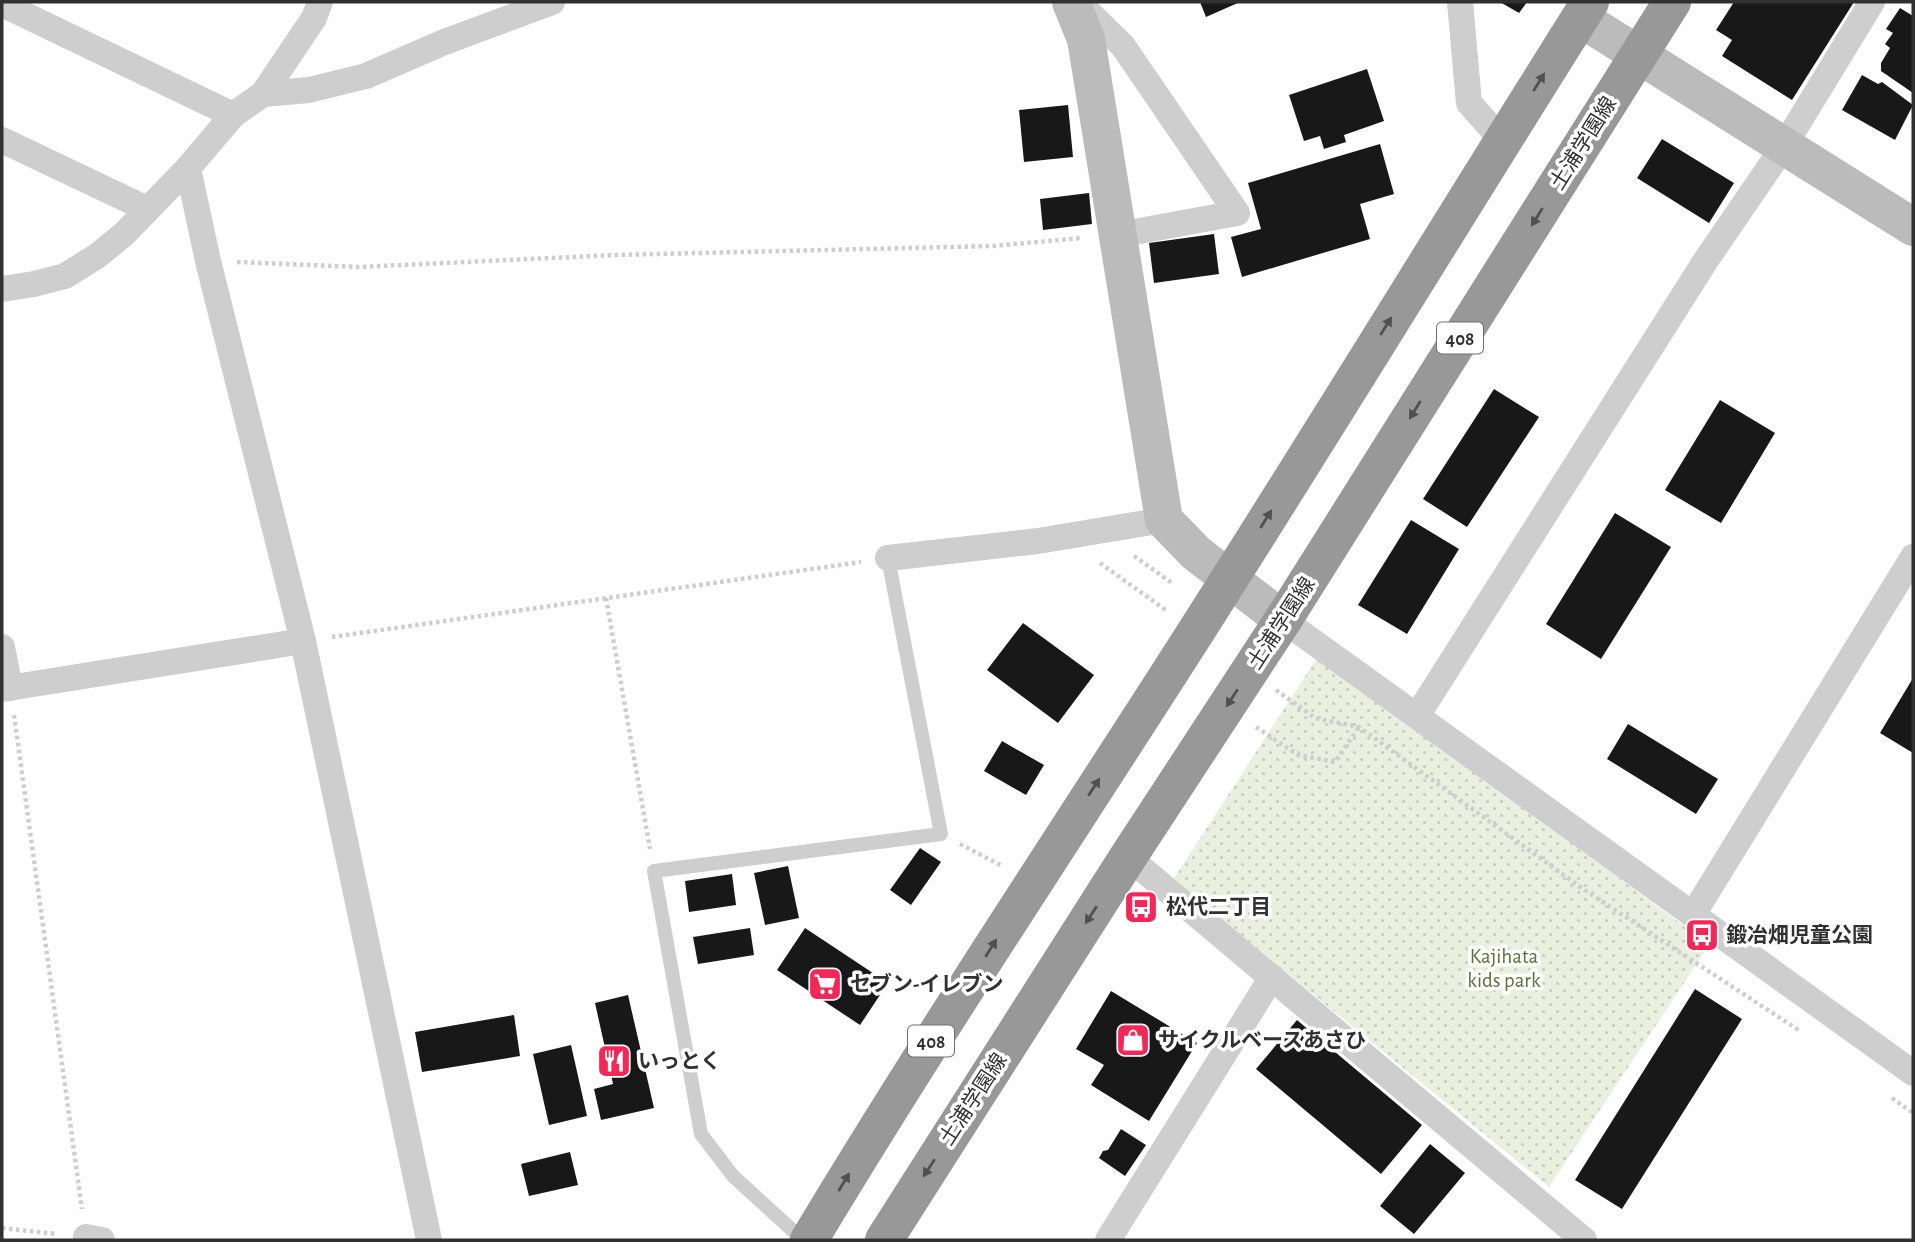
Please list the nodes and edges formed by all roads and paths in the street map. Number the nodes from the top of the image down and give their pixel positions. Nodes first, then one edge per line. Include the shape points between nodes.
1 (320, 2) edge
2 (552, 2) edge
3 (1071, 2) edge
4 (1078, 2) edge
5 (1460, 2) edge
6 (1672, 2) edge
7 (1872, 2) edge
8 (2, 4) edge
9 (1585, 10) edge
10 (1638, 56) junction
11 (263, 94) junction
12 (233, 115) junction
13 (2, 140) edge
14 (1502, 140) junction
15 (1784, 145) junction
16 (188, 168) junction
17 (147, 209) junction
18 (1913, 227) edge
19 (1118, 235) junction
20 (208, 261) junction
21 (2, 289) edge
22 (1164, 520) junction
23 (1131, 554) dead end
24 (1913, 557) edge
25 (888, 558) junction
26 (1110, 560) dead end
27 (1100, 563) dead end
28 (1230, 577) junction
29 (1174, 584) dead end
30 (606, 598) junction
31 (1283, 620) junction
32 (303, 641) junction
33 (2, 646) edge
34 (6, 689) edge
35 (1417, 716) junction
36 (1315, 718) dead end
37 (1256, 727) dead end
38 (1359, 727) junction
39 (941, 834) junction
40 (1128, 857) junction
41 (1002, 866) dead end
42 (654, 871) junction
43 (1694, 913) junction
44 (1272, 977) junction
45 (1809, 1037) dead end
46 (1913, 1073) edge
47 (1882, 1091) dead end
48 (1913, 1113) edge
49 (2, 1228) edge
50 (91, 1239) edge
51 (1110, 1239) edge
52 (429, 1240) edge
53 (803, 1240) edge
54 (809, 1240) edge
55 (884, 1240) edge
56 (1584, 1240) edge

1 - 11 street
2 - 11 street via 366,76 309,90
3 - 19 street via 1086,39
4 - 19 street via 1124,46 1237,213
5 - 14 street via 1469,103
6 - 10 highway, 土浦学園線 / 408
7 - 15 street
8 - 12 street
9 - 10 street
14 -> 9 highway, 408
10 - 15 street
10 -> 31 highway, 土浦学園線 / 408
11 - 12 street
12 - 16 street
13 - 17 street
28 -> 14 highway, 408
15 - 18 street
15 - 35 street
16 - 17 street
16 - 20 street
17 - 21 street via 97,257 65,276
19 - 20 path via 992,246 615,255 359,267
19 - 22 street
20 - 32 street
22 - 25 street via 1038,541
22 - 28 street via 1196,553
23 - 29 path
24 - 43 street
25 - 30 path
25 - 39 lane
26 - 27 path
28 - 31 street
54 -> 28 highway, 408 via 1056,844
30 - 32 path
30 - 42 path
31 - 35 street
31 -> 40 highway, 土浦学園線 / 408
32 - 34 street
32 - 52 street
33 - 34 street
34 - 50 path
35 - 43 street
36 - 38 path
37 - 38 path via 1298,755 1335,762
38 - 45 path via 1583,889
39 - 41 path
39 - 42 lane
40 - 44 street
40 -> 55 highway, 土浦学園線 / 408
42 - 53 lane via 701,1134 733,1176
43 - 46 street
44 - 51 street
44 - 56 street
47 - 48 path
49 - 50 path

